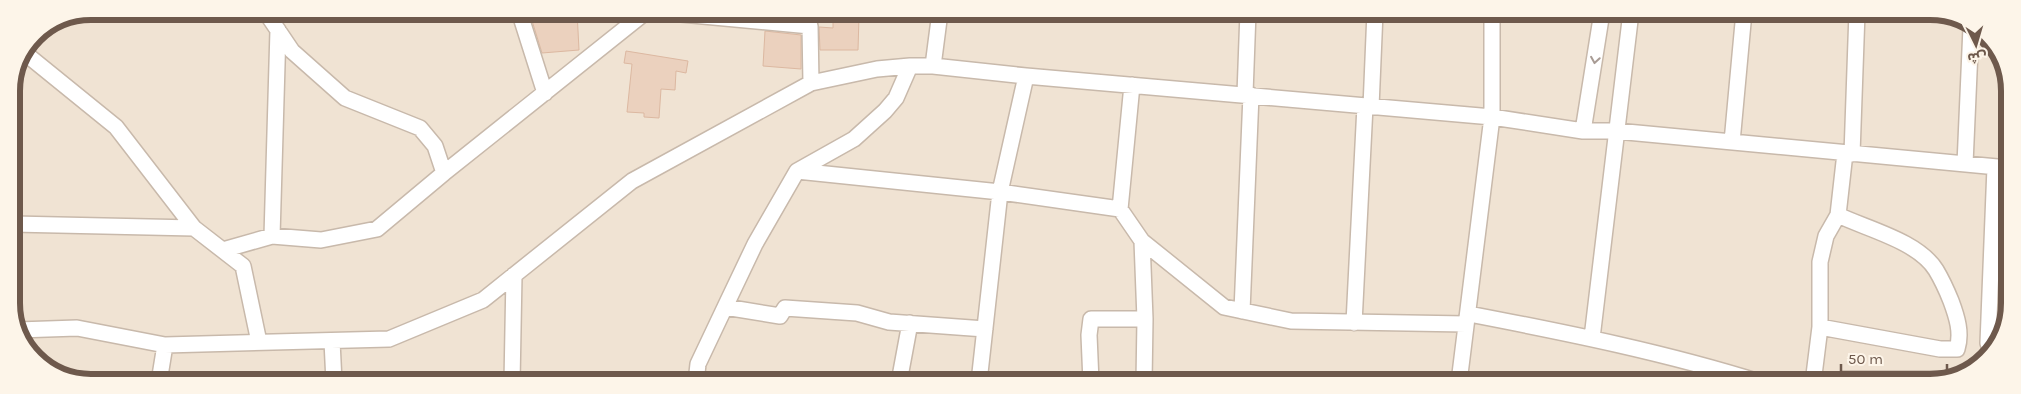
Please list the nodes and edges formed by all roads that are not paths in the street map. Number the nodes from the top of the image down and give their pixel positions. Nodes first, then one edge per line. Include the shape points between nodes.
1 (271, 20) edge
2 (522, 20) edge
3 (638, 20) edge
4 (811, 20) edge
5 (939, 20) edge
6 (1248, 20) edge
7 (1374, 20) edge
8 (1492, 20) edge
9 (1601, 20) edge
10 (1631, 20) edge
11 (1743, 20) edge
12 (1857, 20) edge
13 (278, 30) junction
14 (1971, 33) edge
15 (29, 56) edge
16 (910, 66) junction
17 (933, 66) junction
18 (1026, 76) junction
19 (811, 83) junction
20 (1132, 85) junction
21 (545, 93) junction
22 (1248, 94) junction
23 (1368, 106) junction
24 (1492, 117) junction
25 (1583, 130) junction
26 (1616, 131) junction
27 (1732, 142) junction
28 (1849, 153) junction
29 (1965, 164) junction
30 (2001, 168) edge
31 (797, 170) junction
32 (444, 173) junction
33 (2001, 180) edge
34 (1000, 192) junction
35 (1120, 210) junction
36 (1838, 215) junction
37 (20, 224) edge
38 (194, 228) junction
39 (272, 236) junction
40 (1142, 240) junction
41 (223, 250) junction
42 (514, 275) junction
43 (725, 308) junction
44 (1242, 311) junction
45 (1145, 319) junction
46 (1468, 319) junction
47 (910, 323) junction
48 (1354, 323) junction
49 (1820, 326) junction
50 (985, 329) junction
51 (25, 330) edge
52 (1592, 338) junction
53 (332, 341) junction
54 (259, 342) junction
55 (1988, 343) edge
56 (165, 345) junction
57 (160, 374) edge
58 (334, 374) edge
59 (512, 374) edge
60 (697, 374) edge
61 (900, 374) edge
62 (979, 374) edge
63 (1091, 374) edge
64 (1144, 374) edge
65 (1461, 374) edge
66 (1722, 374) edge
67 (1814, 374) edge

1 - 13 street
2 - 21 street
3 - 21 street
4 - 19 street
5 - 17 street
6 - 22 street
7 - 23 street
8 - 24 street
9 -> 25 street
10 - 26 street
11 - 27 street
12 - 28 street
13 - 32 street via 292,51 345,98 420,128 435,146
13 - 39 street
14 - 29 street
15 - 38 street via 116,127
16 - 17 street
16 - 19 street via 877,69
16 - 31 street via 896,98 885,111 854,139
17 - 18 street
18 - 20 street
18 - 34 street
19 - 42 street via 632,181
20 - 22 street
20 - 35 street
21 - 32 street
22 - 23 street
22 - 44 street
23 - 24 street
23 - 48 street
24 - 25 street
24 - 46 street
25 - 26 street
26 - 27 street
26 - 52 street
27 - 28 street
28 - 29 street
28 - 36 street
29 - 30 street
31 - 34 street
31 - 43 street
32 - 39 street via 377,229 321,240
33 - 55 street
34 - 35 street
34 - 50 street
35 - 40 street
36 - 49 street via 1826,236 1820,262
36 - 49 street via 1893,237 1922,255 1936,269 1957,317 1960,340 1957,349 1940,349
37 - 38 street
38 - 41 street
39 - 41 street
40 - 44 street via 1224,307
40 - 45 street
41 - 54 street via 243,266
42 - 53 street via 482,300 389,339
42 - 59 street
43 - 47 street via 780,316 785,308 857,313 888,322
43 - 60 street via 698,364
44 - 48 street via 1291,321
45 - 63 street via 1091,319
45 - 64 street
46 - 48 street
46 - 52 street
46 - 65 street
47 - 50 street
47 - 61 street
49 - 67 street
50 - 62 street
51 - 56 street via 77,328
52 - 66 street
53 - 54 street
53 - 58 street
54 - 56 street
56 - 57 street

